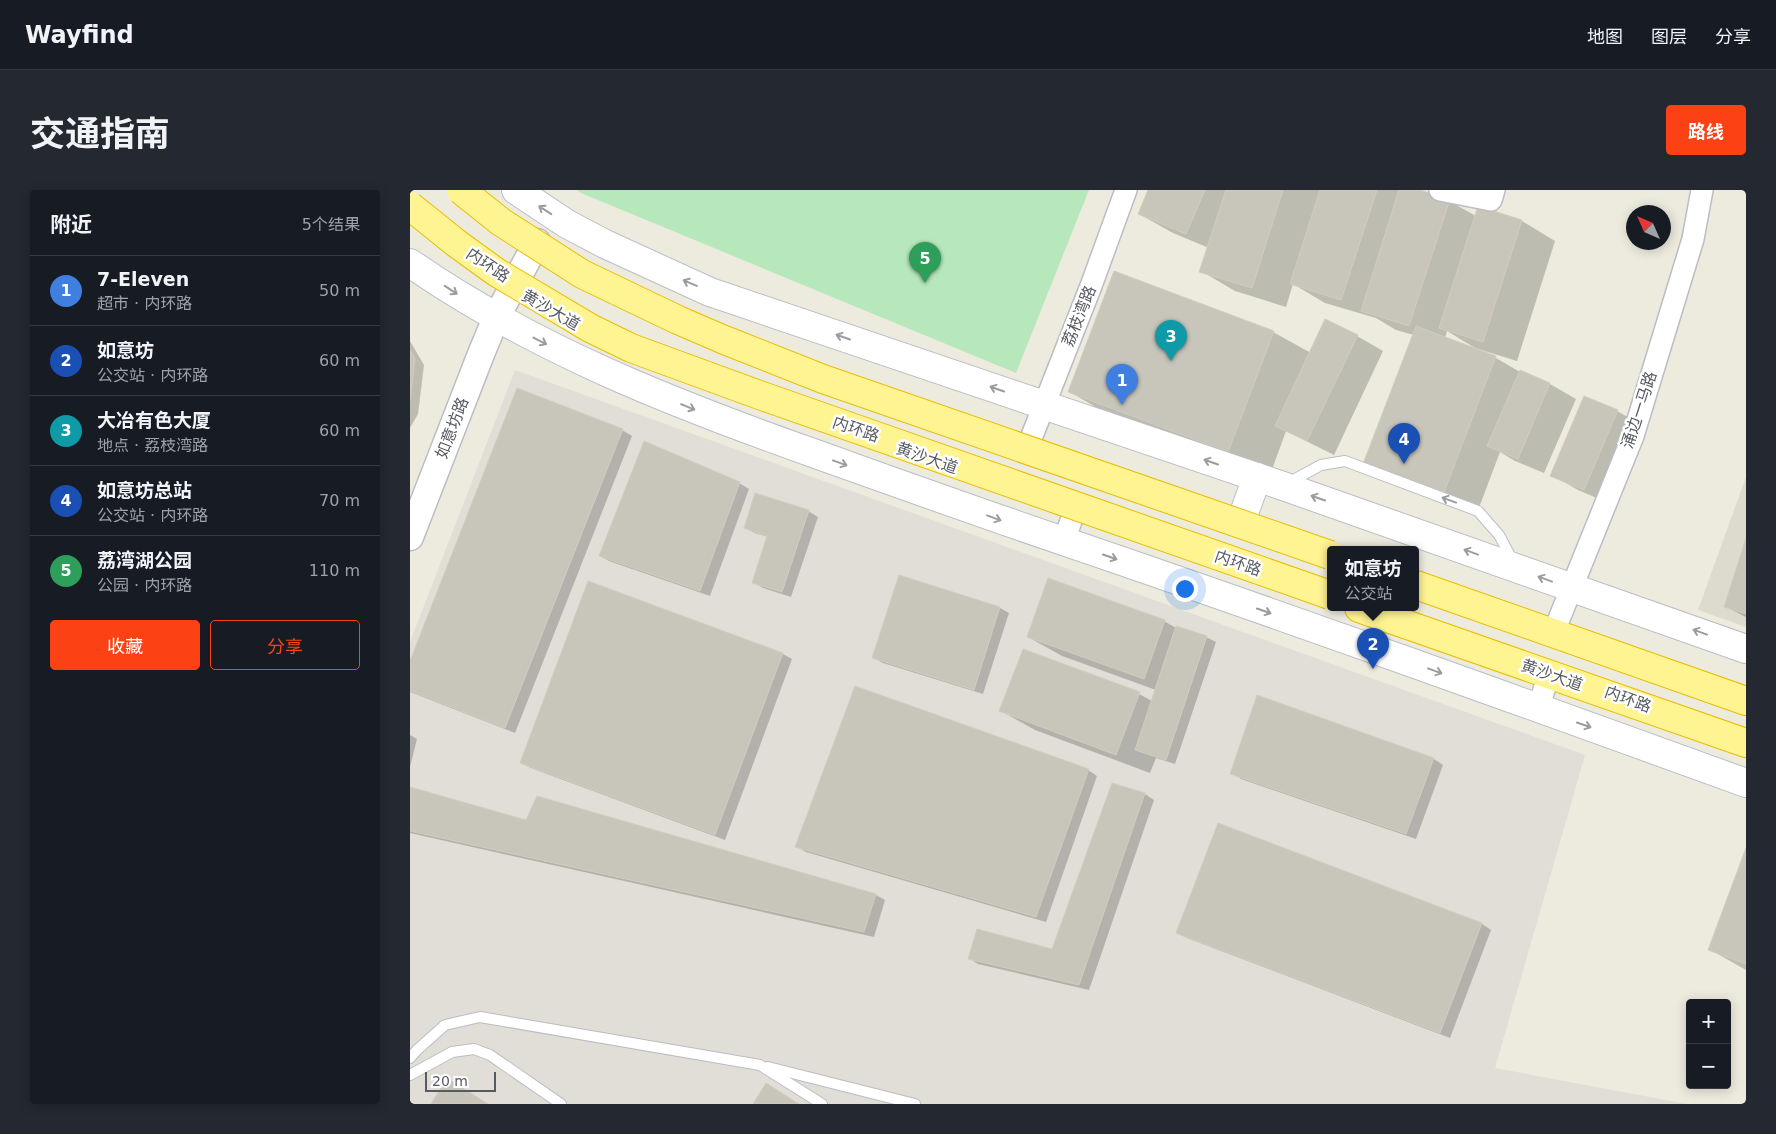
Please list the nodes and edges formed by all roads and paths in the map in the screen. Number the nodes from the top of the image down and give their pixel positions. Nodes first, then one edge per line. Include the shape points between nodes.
1 (461, 190) edge
2 (467, 190) edge
3 (516, 190) edge
4 (1126, 190) edge
5 (1440, 190) edge
6 (1494, 190) edge
7 (1702, 190) edge
8 (411, 208) edge
9 (537, 242) junction
10 (410, 263) edge
11 (513, 287) junction
12 (496, 318) junction
13 (1043, 405) junction
14 (1030, 441) junction
15 (1257, 477) junction
16 (1283, 486) junction
17 (1075, 509) junction
18 (1243, 516) junction
19 (410, 537) edge
20 (1064, 541) junction
21 (1327, 547) edge
22 (1327, 554) edge
23 (1517, 569) junction
24 (1419, 579) edge
25 (1419, 586) edge
26 (1573, 588) junction
27 (1327, 595) edge
28 (1327, 595) edge
29 (1368, 611) edge
30 (1376, 611) edge
31 (1557, 624) junction
32 (1746, 649) edge
33 (1549, 674) junction
34 (1746, 690) edge
35 (1746, 701) edge
36 (1538, 709) junction
37 (1746, 742) edge
38 (1746, 783) edge
39 (410, 1058) edge
40 (760, 1065) junction
41 (410, 1075) edge
42 (561, 1104) edge
43 (822, 1104) edge
44 (915, 1104) edge

1 - 22 highway, bridge via 501,222 582,274 722,339 823,379
2 - 9 highway
13 -> 3 main road via 710,292 605,244 567,224
4 - 13 street, 荔枝湾路
5 - 6 street via 1491,200
7 - 26 street, 涌边一马路 via 1693,239 1633,436
8 - 11 highway, 黄沙大道 via 451,244
8 - 27 highway, 内环路, bridge via 496,272 631,348
9 - 11 street, 如意坊路
9 - 14 highway via 647,304 696,324 765,351
10 -> 12 main road
11 - 12 street, 如意坊路
11 - 17 highway, 黄沙大道 via 584,329 691,376
12 - 19 street, 如意坊路
12 -> 20 main road via 604,372 722,421
13 - 14 street, 荔枝湾路
15 -> 13 main road
14 - 18 highway
15 - 16 main road
15 - 18 main road
23 -> 16 main road
23 -> 16 lane via 1499,535 1478,511 1345,461 1321,465
17 - 20 street
17 - 28 highway, 黄沙大道
18 - 21 highway
20 -> 36 main road
26 -> 23 main road
24 - 31 highway
25 - 35 highway
26 - 31 street, 涌边一马路
32 -> 26 main road
29 - 33 highway, 黄沙大道
30 - 37 highway, 内环路
31 - 34 highway
33 - 36 street
33 - 37 highway, 黄沙大道
36 -> 38 main road
39 - 40 lane via 445,1025 480,1017
40 - 43 lane
40 - 44 lane
41 - 42 lane via 452,1052 474,1049 490,1055

